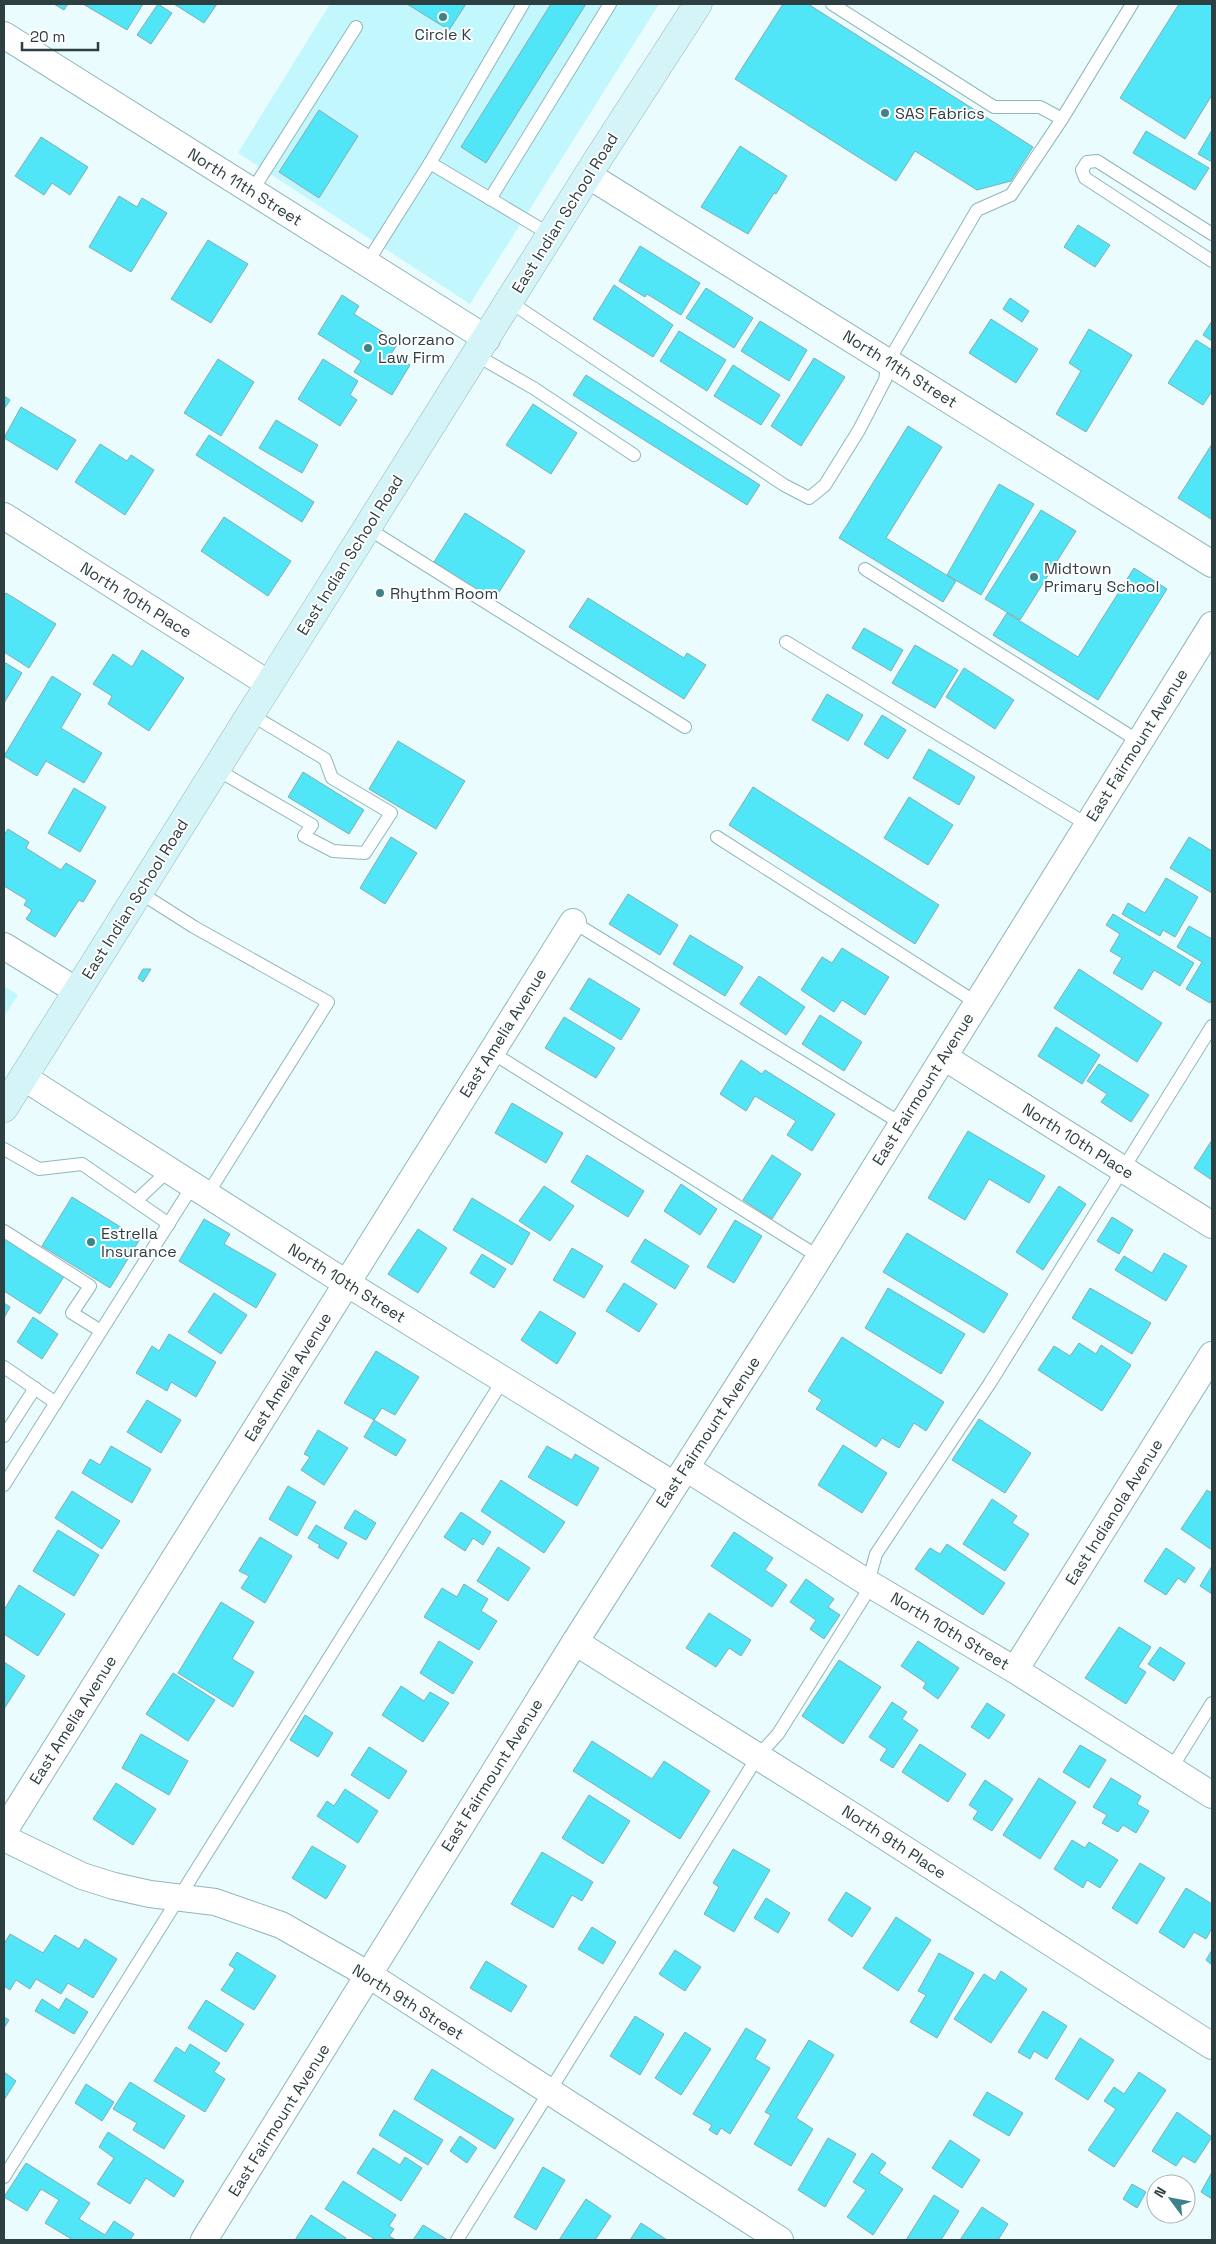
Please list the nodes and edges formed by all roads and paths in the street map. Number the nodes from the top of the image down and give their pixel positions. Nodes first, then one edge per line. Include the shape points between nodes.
1 (523, 4) edge
2 (610, 4) edge
3 (698, 4) edge
4 (832, 4) edge
5 (1132, 4) edge
6 (356, 27) dead end
7 (4, 34) edge
8 (1062, 119) junction
9 (430, 163) junction
10 (588, 175) junction
11 (252, 191) junction
12 (490, 199) junction
13 (1212, 234) edge
14 (551, 235) junction
15 (1212, 261) edge
16 (367, 263) junction
17 (510, 302) junction
18 (482, 347) junction
19 (888, 362) junction
20 (634, 455) dead end
21 (4, 516) edge
22 (367, 528) junction
23 (1212, 564) edge
24 (865, 569) dead end
25 (1212, 625) edge
26 (786, 642) dead end
27 (269, 684) junction
28 (250, 714) junction
29 (686, 727) dead end
30 (1140, 742) junction
31 (216, 769) junction
32 (1088, 824) junction
33 (717, 837) dead end
34 (139, 892) junction
35 (573, 922) joint
36 (4, 946) edge
37 (77, 991) junction
38 (977, 1003) junction
39 (1212, 1026) edge
40 (491, 1052) junction
41 (944, 1056) junction
42 (23, 1077) junction
43 (4, 1108) edge
44 (902, 1124) junction
45 (4, 1149) edge
46 (1123, 1169) junction
47 (169, 1170) junction
48 (200, 1190) junction
49 (136, 1201) junction
50 (169, 1224) junction
51 (1212, 1225) edge
52 (4, 1231) edge
53 (819, 1257) junction
54 (347, 1284) junction
55 (101, 1331) junction
56 (1212, 1355) edge
57 (4, 1367) edge
58 (503, 1380) junction
59 (35, 1388) junction
60 (56, 1403) junction
61 (4, 1436) edge
62 (4, 1460) edge
63 (16, 1467) junction
64 (680, 1476) junction
65 (4, 1485) edge
66 (868, 1582) junction
67 (575, 1642) junction
68 (1015, 1670) junction
69 (1212, 1703) edge
70 (758, 1756) junction
71 (1171, 1769) junction
72 (1212, 1795) edge
73 (4, 1831) edge
74 (4, 1838) edge
75 (179, 1898) junction
76 (369, 1975) junction
77 (1212, 2046) edge
78 (549, 2092) junction
79 (4, 2177) edge
80 (204, 2240) edge
81 (457, 2240) edge
82 (780, 2240) edge

1 - 9 lane
2 - 12 lane
3 - 10 main road, East Indian School Road
4 - 8 lane via 994,107 1040,107
5 - 8 lane
6 - 11 lane
7 - 11 street, North 11th Street
8 - 19 lane via 1011,195 977,210
9 - 12 lane
9 - 16 lane
10 - 14 main road, East Indian School Road
10 - 19 street, North 11th Street
11 - 16 street, North 11th Street
12 - 14 lane
13 - 15 lane via 1097,161 1087,162 1082,170 1085,178
14 - 17 main road, East Indian School Road
16 - 18 street, North 11th Street
17 - 18 main road, East Indian School Road
17 - 19 lane via 784,485 809,498 825,485 859,430 885,380
18 - 20 lane via 535,389
18 - 22 main road, East Indian School Road
19 - 23 street, North 11th Street
21 - 27 street, North 10th Place
22 - 27 main road, East Indian School Road
22 - 29 lane
24 - 30 lane
25 - 30 street, East Fairmount Avenue
26 - 32 lane
27 - 28 main road, East Indian School Road
28 - 31 main road, East Indian School Road
28 - 31 lane via 325,759 332,778 392,813 365,854 333,851 304,836 312,825
30 - 32 street, East Fairmount Avenue
31 - 34 main road, East Indian School Road
32 - 38 street, East Fairmount Avenue
33 - 38 lane
34 - 37 main road, East Indian School Road
34 - 48 lane via 328,1002
35 - 40 street, East Amelia Avenue
35 - 44 lane
36 - 37 street
37 - 42 main road, East Indian School Road
38 - 41 street, East Fairmount Avenue
39 - 46 lane
40 - 53 lane
40 - 54 street, East Amelia Avenue
41 - 44 street, East Fairmount Avenue
41 - 46 street, North 10th Place
42 - 43 main road, East Indian School Road
42 - 47 street, North 10th Street
44 - 53 street, East Fairmount Avenue
45 - 49 lane via 39,1169 82,1164
46 - 51 street, North 10th Place
46 - 66 lane via 990,1383 876,1554
47 - 48 street, North 10th Street
47 - 49 lane
48 - 50 lane
48 - 54 street, North 10th Street
49 - 50 lane
50 - 55 lane
52 - 55 lane via 90,1286 72,1313
53 - 64 street, East Fairmount Avenue
54 - 58 street, North 10th Street
54 - 73 street, East Amelia Avenue
55 - 60 lane
56 - 68 street, East Indianola Avenue
57 - 59 lane
58 - 64 street, North 10th Street
58 - 75 lane
59 - 60 lane
59 - 61 lane
60 - 63 lane
62 - 63 lane
63 - 65 lane
64 - 66 street, North 10th Street
64 - 67 street, East Fairmount Avenue
66 - 68 street, North 10th Street
66 - 70 lane via 864,1597 778,1734
67 - 70 street, North 9th Place
67 - 76 street, East Fairmount Avenue
68 - 71 street, North 10th Street
69 - 71 lane
70 - 77 street, North 9th Place
70 - 78 lane
71 - 72 street, North 10th Street
74 - 75 street, North 9th Street via 82,1876 114,1886
75 - 76 street, North 9th Street via 215,1902 281,1925
75 - 79 lane
76 - 78 street, North 9th Street
76 - 80 street, East Fairmount Avenue
78 - 81 lane
78 - 82 street, North 9th Street

